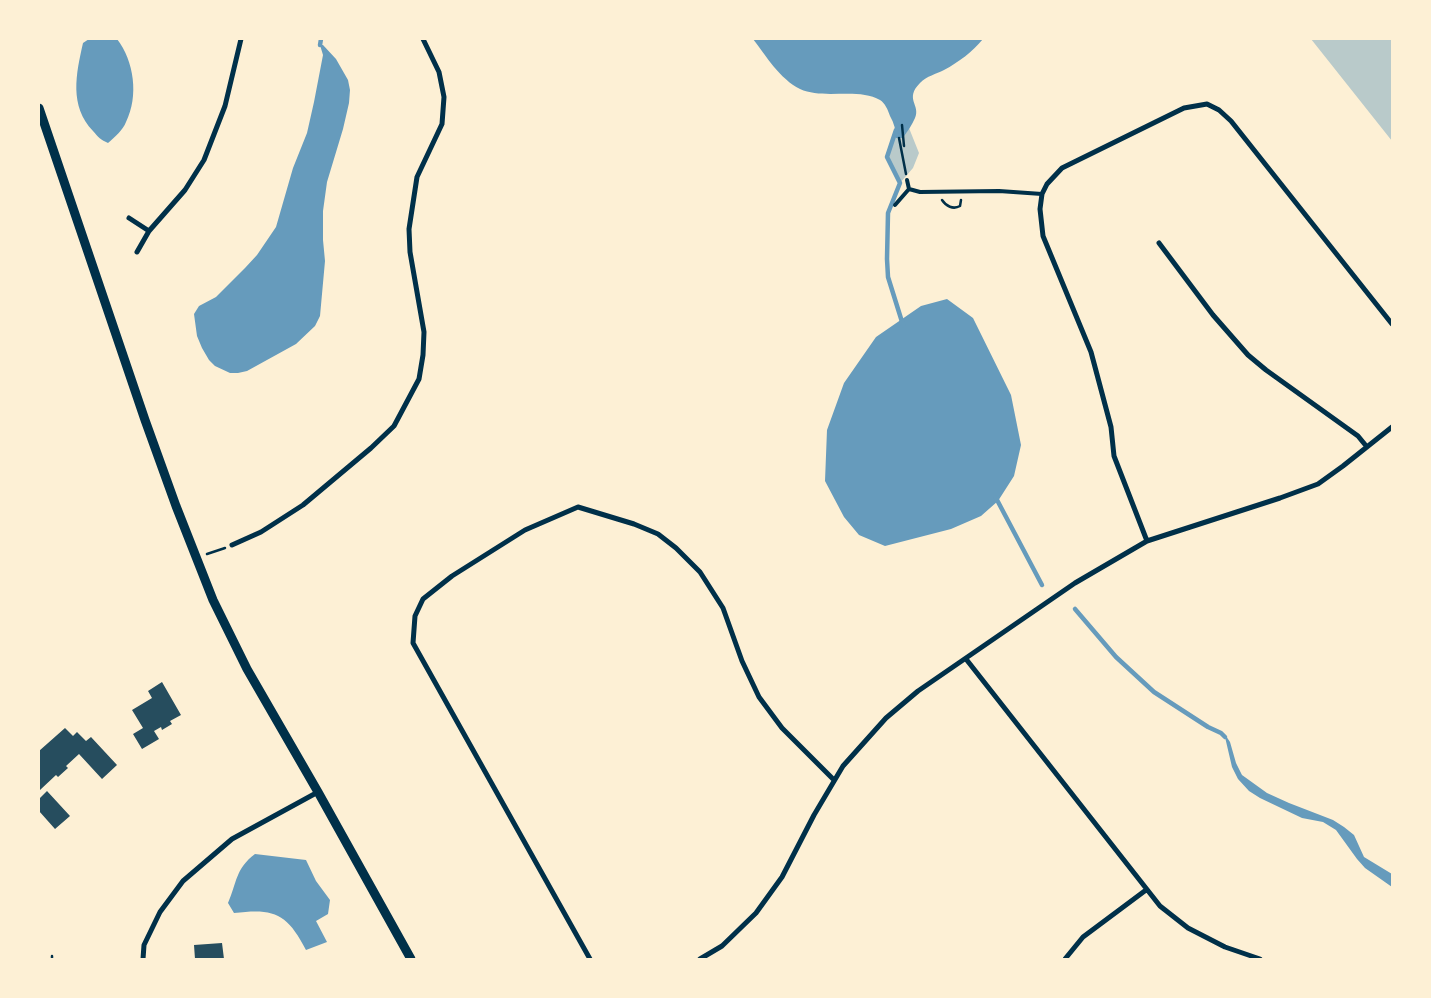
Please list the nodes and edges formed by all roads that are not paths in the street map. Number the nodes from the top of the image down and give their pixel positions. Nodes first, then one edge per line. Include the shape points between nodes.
1 (241, 39) edge
2 (423, 39) edge
3 (39, 108) edge
4 (907, 180) road end
5 (909, 189) junction
6 (1042, 194) junction
7 (895, 205) dead end
8 (129, 218) dead end
9 (149, 231) junction
10 (1159, 243) dead end
11 (137, 252) dead end
12 (1392, 324) edge
13 (1392, 426) edge
14 (1367, 447) junction
15 (1148, 541) junction
16 (232, 545) road end
17 (966, 659) junction
18 (834, 780) junction
19 (318, 792) junction
20 (1146, 890) junction
21 (143, 959) edge
22 (411, 959) edge
23 (590, 959) edge
24 (700, 959) edge
25 (1065, 959) edge
26 (1260, 959) edge

1 - 9 street via 225,106 204,160 184,190
2 - 16 street via 439,72 444,97 442,124 417,177 409,228 424,332 419,379 394,426 371,448 303,505 261,532
3 - 19 street via 145,420 213,600 244,664
4 - 5 lane
5 - 6 lane via 920,192
5 - 7 lane
6 - 12 street via 1062,168 1184,108 1207,104 1231,121
6 - 15 street via 1043,236 1091,352 1111,428 1114,456
8 - 9 street
9 - 11 street
10 - 14 street via 1213,315 1248,355 1358,436
13 - 14 street
14 - 15 street via 1318,484
15 - 17 street via 1075,583
17 - 18 street via 918,691 886,718
17 - 20 street
18 - 23 street via 782,728 759,697 714,594 700,572 658,534 578,507 525,530 452,576 423,599 415,616 413,643
18 - 24 street via 782,877 756,913 722,946
19 - 21 street via 232,839 183,881 160,912 144,945
19 - 22 street
20 - 25 street via 1083,937
20 - 26 street via 1188,928 1225,947

